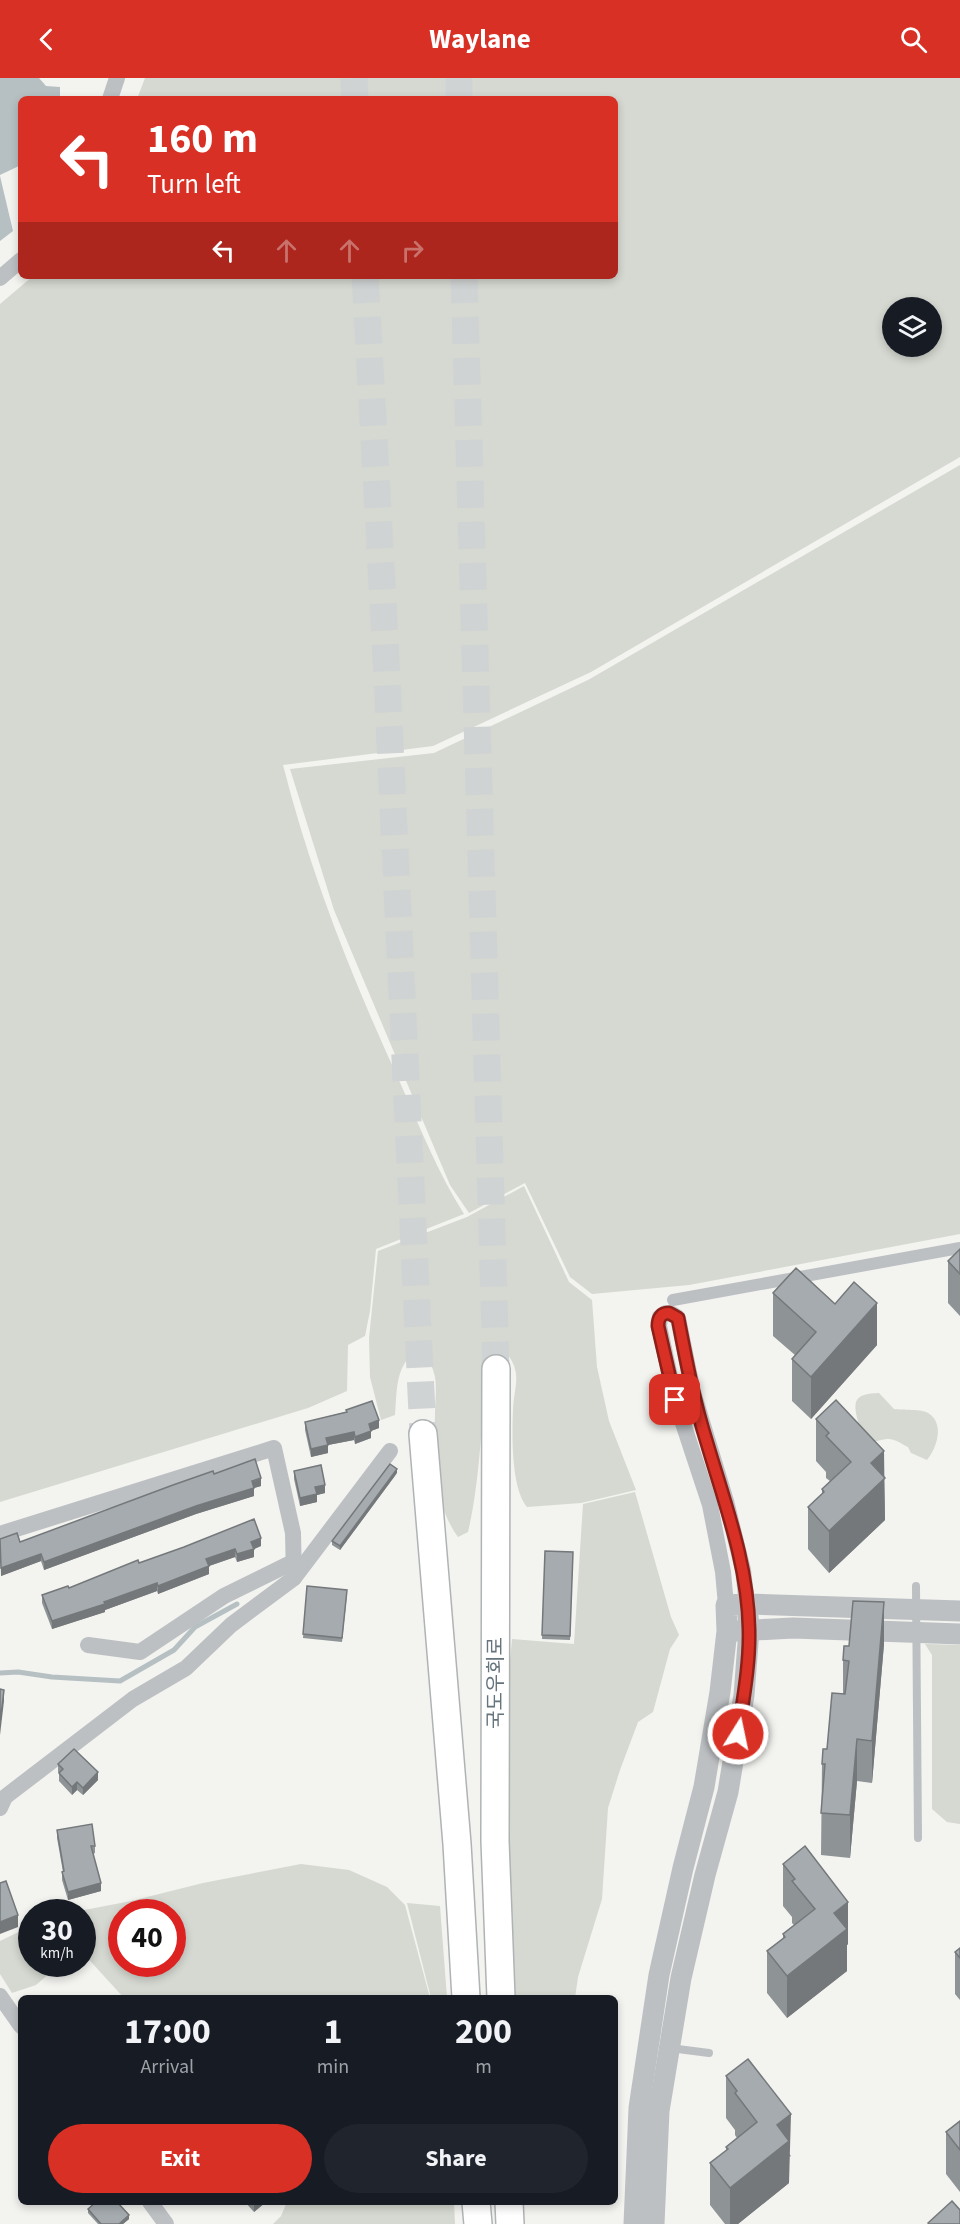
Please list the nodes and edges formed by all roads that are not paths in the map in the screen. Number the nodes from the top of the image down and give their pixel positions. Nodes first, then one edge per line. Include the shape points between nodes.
1 (117, 78) edge
2 (111, 96) edge
3 (18, 263) edge
4 (0, 278) edge
5 (960, 1248) edge
6 (673, 1300) dead end
7 (496, 1369) tunnel mouth
8 (423, 1434) tunnel mouth
9 (390, 1451) dead end
10 (0, 1534) edge
11 (294, 1570) junction
12 (916, 1586) dead end
13 (747, 1604) junction
14 (726, 1605) junction
15 (916, 1609) junction
16 (960, 1611) edge
17 (793, 1628) junction
18 (749, 1630) junction
19 (727, 1631) junction
20 (916, 1631) junction
21 (960, 1634) edge
22 (88, 1645) dead end
23 (746, 1678) junction
24 (0, 1808) edge
25 (918, 1838) dead end
26 (466, 1995) edge
27 (501, 1995) edge
28 (0, 1996) edge
29 (18, 2022) edge
30 (659, 2047) junction
31 (709, 2053) dead end
32 (152, 2205) edge
33 (476, 2205) edge
34 (509, 2205) edge
35 (166, 2224) edge
36 (478, 2224) edge
37 (510, 2224) edge
38 (633, 2224) edge
39 (654, 2224) edge

1 - 2 street
3 - 4 street
5 - 6 street
7 - 27 highway, 국도우회로 via 495,1841
8 - 26 highway via 458,1845
9 - 11 street
10 - 11 street via 274,1448 293,1533
11 - 22 street via 224,1596 140,1652
11 - 24 street via 186,1668 133,1698 4,1797
12 - 15 lane
13 - 14 street
13 - 14 street via 743,1570 693,1392 678,1318 666,1313 660,1317 658,1326 675,1400 710,1505
13 - 15 street
13 - 18 street
14 - 19 street
15 - 16 street
15 - 20 lane
17 - 18 street
17 - 20 street
17 - 23 street via 759,1650
18 - 19 street
18 - 23 street
19 - 30 street via 704,1787 659,1975
20 - 21 street
20 - 25 lane
23 - 30 street via 728,1792 681,1978
28 - 29 street
30 - 31 lane
30 - 38 street via 639,2109
30 - 39 street
32 - 35 street
33 - 36 highway
34 - 37 highway

